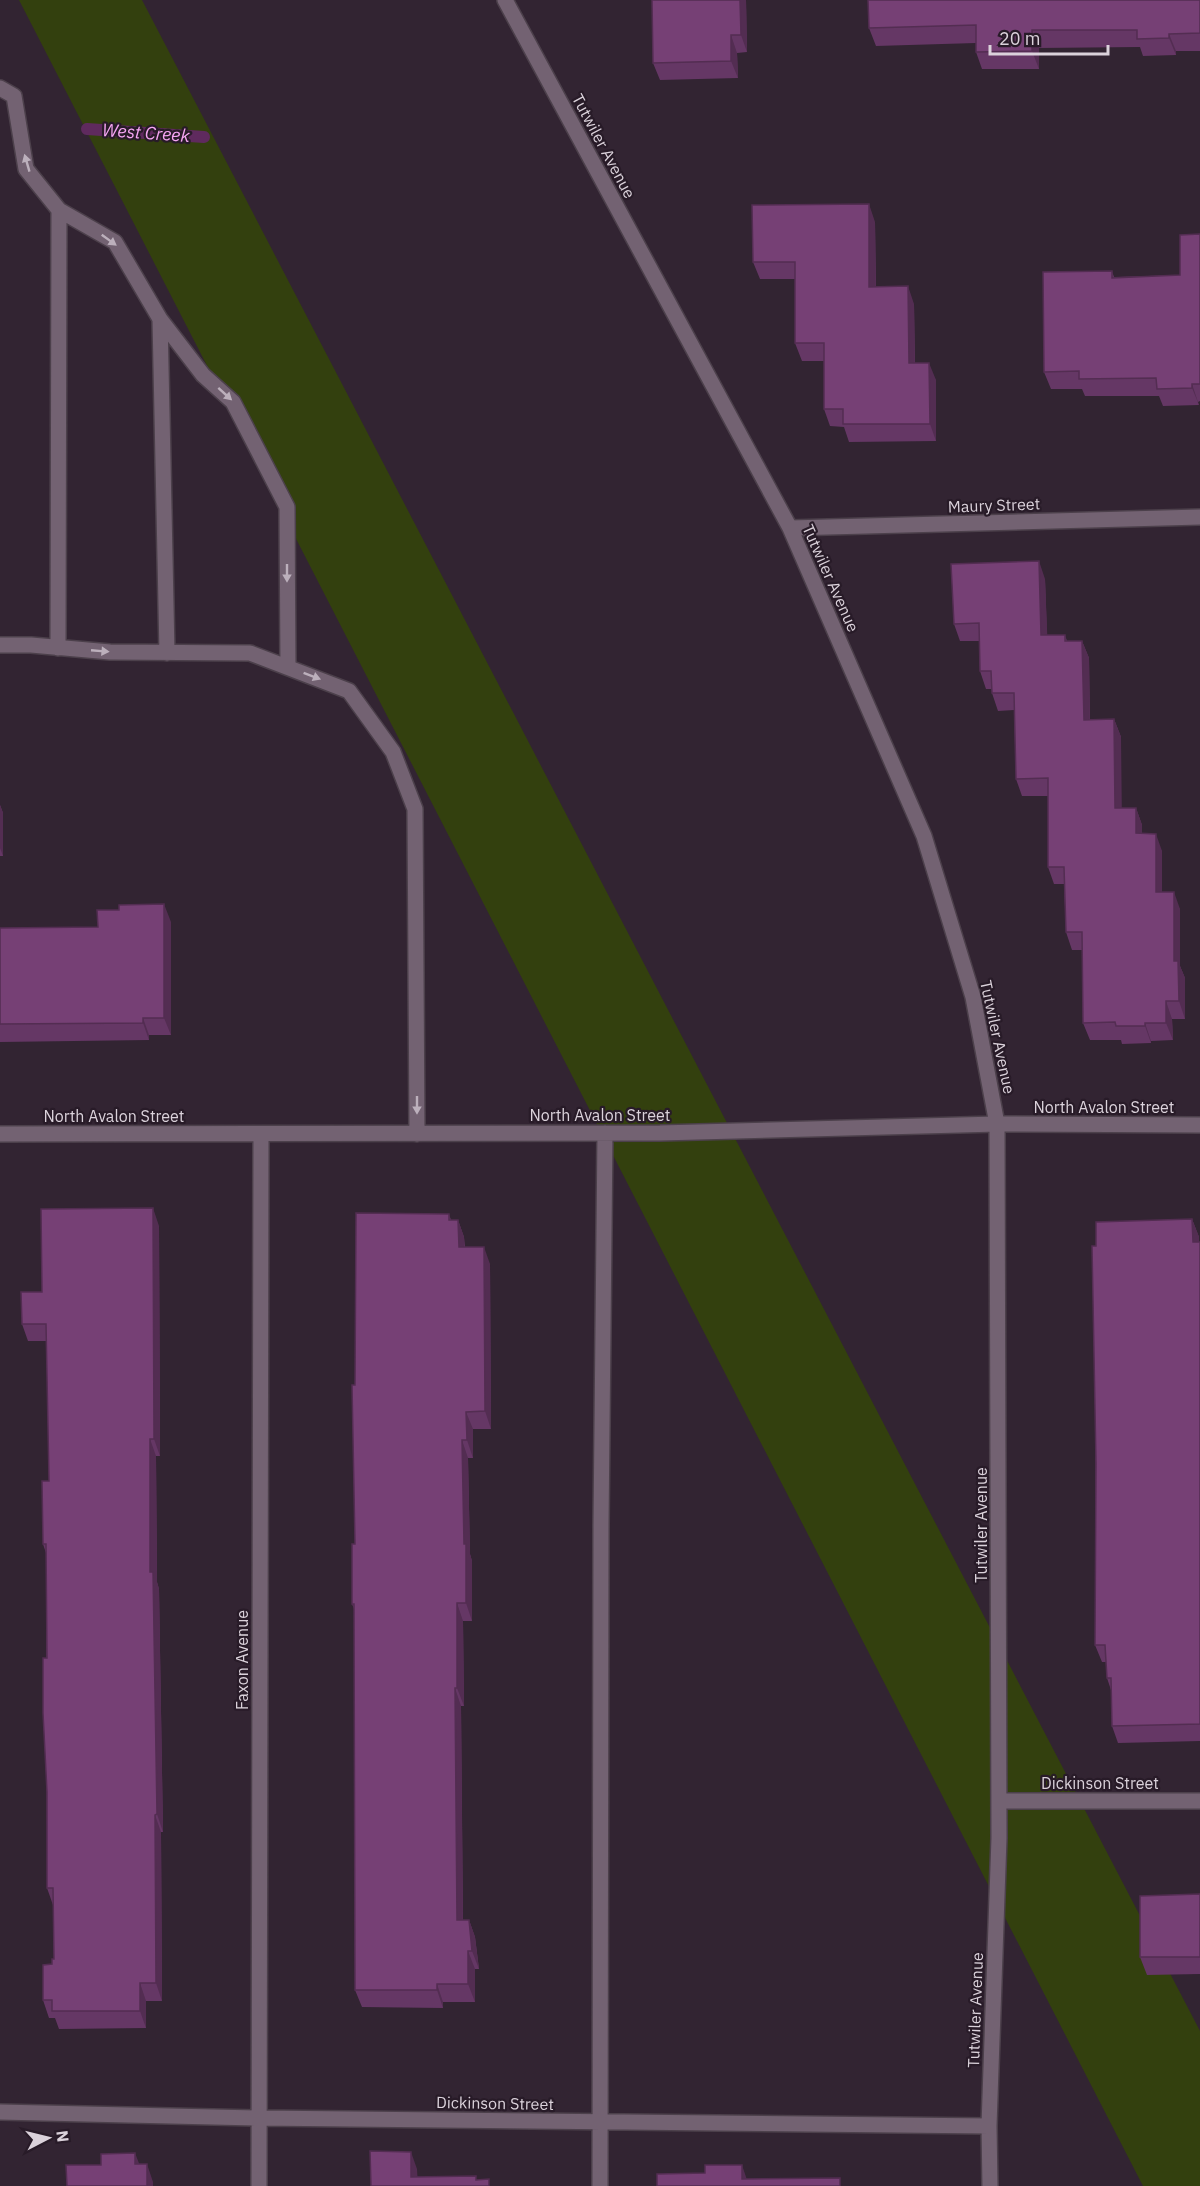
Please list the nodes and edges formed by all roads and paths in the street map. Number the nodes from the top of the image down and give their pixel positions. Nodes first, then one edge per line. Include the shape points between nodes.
1 (505, 0) edge
2 (0, 88) edge
3 (59, 210) junction
4 (160, 319) junction
5 (1200, 517) edge
6 (790, 528) junction
7 (0, 645) edge
8 (58, 648) junction
9 (167, 653) junction
10 (288, 667) junction
11 (997, 1124) junction
12 (1200, 1125) edge
13 (605, 1133) junction
14 (0, 1134) edge
15 (261, 1134) junction
16 (417, 1134) junction
17 (1000, 1801) junction
18 (1200, 1801) edge
19 (0, 2112) edge
20 (260, 2118) junction
21 (599, 2122) junction
22 (989, 2126) junction
23 (260, 2186) edge
24 (600, 2186) edge
25 (990, 2186) edge

1 - 6 street, Tutwiler Avenue
3 -> 2 street via 26,169 14,96
3 -> 4 street via 115,242
3 - 8 street
4 - 9 street
4 -> 10 street via 203,375 233,402 287,507
5 - 6 street, Maury Street
6 - 11 street, Tutwiler Avenue via 924,836 973,997
7 - 8 street
8 -> 9 street
9 - 10 street via 250,653
10 -> 16 street via 349,691 393,752 415,809
11 - 12 street, North Avalon Street
11 - 13 street, North Avalon Street
11 - 17 street, Tutwiler Avenue
13 - 16 street, North Avalon Street
13 - 21 street
14 - 15 street, North Avalon Street
15 - 16 street, North Avalon Street
15 - 20 street, Faxon Avenue
17 - 18 street, Dickinson Street
17 - 22 street, Tutwiler Avenue
19 - 20 street, Dickinson Street
20 - 21 street, Dickinson Street
20 - 23 street, Faxon Avenue
21 - 22 street, Dickinson Street
21 - 24 street
22 - 25 street, Tutwiler Avenue

